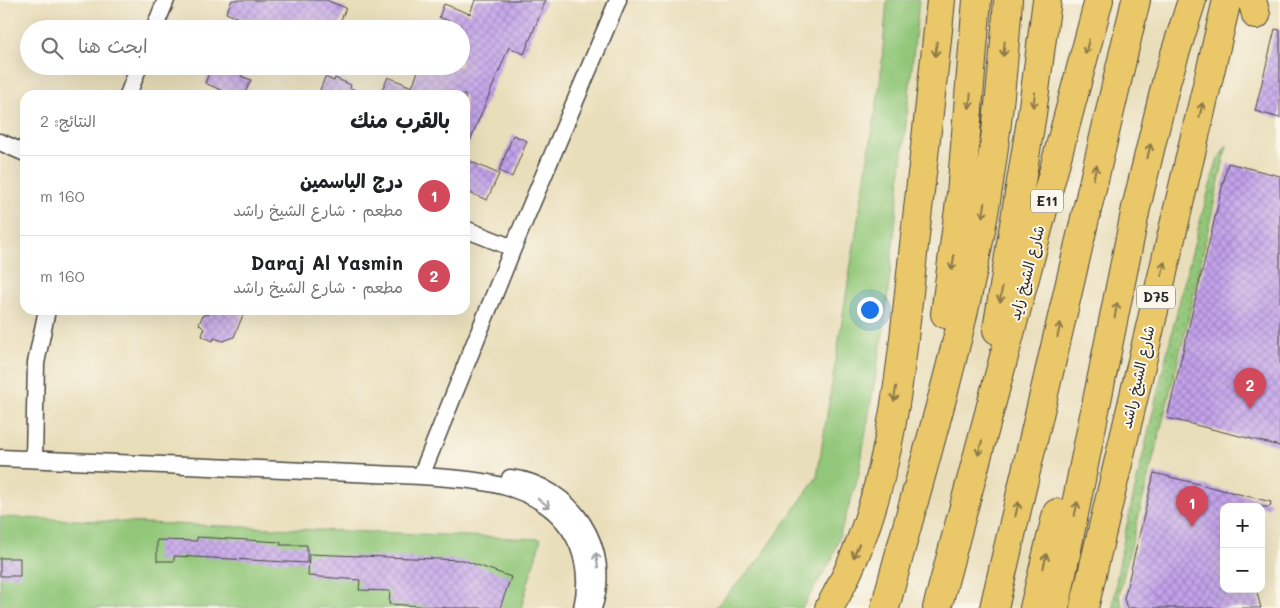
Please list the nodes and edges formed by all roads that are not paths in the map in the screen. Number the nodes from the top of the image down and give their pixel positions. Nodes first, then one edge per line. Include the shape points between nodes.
1 (166, 0) edge
2 (618, 0) edge
3 (940, 0) edge
4 (962, 0) edge
5 (976, 0) edge
6 (1008, 0) edge
7 (1047, 0) edge
8 (1098, 0) edge
9 (1136, 0) edge
10 (1192, 0) edge
11 (1227, 0) edge
12 (158, 20) edge
13 (137, 75) edge
14 (134, 90) edge
15 (0, 142) edge
16 (20, 150) edge
17 (470, 231) edge
18 (513, 248) junction
19 (46, 315) edge
20 (903, 346) junction
21 (1108, 358) junction
22 (992, 401) junction
23 (1132, 402) junction
24 (0, 458) edge
25 (34, 459) junction
26 (420, 476) junction
27 (483, 480) junction
28 (895, 573) junction
29 (582, 608) edge
30 (593, 608) edge
31 (829, 608) edge
32 (885, 608) edge
33 (937, 608) edge
34 (994, 608) edge
35 (1034, 608) edge
36 (1056, 608) edge
37 (1084, 608) edge
38 (1103, 608) edge

1 - 12 street
2 - 18 street
3 -> 20 highway
4 - 20 highway via 919,280
5 -> 28 highway via 967,132 947,307
6 -> 28 highway via 992,159 981,230 935,428
7 -> 22 highway via 1001,298
8 -> 22 highway, شارع الشيخ زايد / E11
34 -> 9 highway, E11
21 -> 10 highway via 1126,254 1151,143
23 -> 11 highway, شارع الشيخ راشد / D75
13 - 14 street
15 - 16 street
17 - 18 street
18 - 26 street
19 - 25 street via 36,362
20 -> 31 highway via 874,505 848,571
35 -> 21 highway via 1077,431
36 -> 21 highway
22 -> 33 highway, E11
23 - 37 highway, شارع الشيخ راشد / D75
23 - 38 highway via 1126,466
24 - 25 street
25 - 26 street
26 - 27 street
27 -> 29 street via 528,493 561,517 581,554 585,574
30 -> 27 street via 599,574 596,551 587,529 573,510 556,494 534,483 512,478
28 - 32 highway

